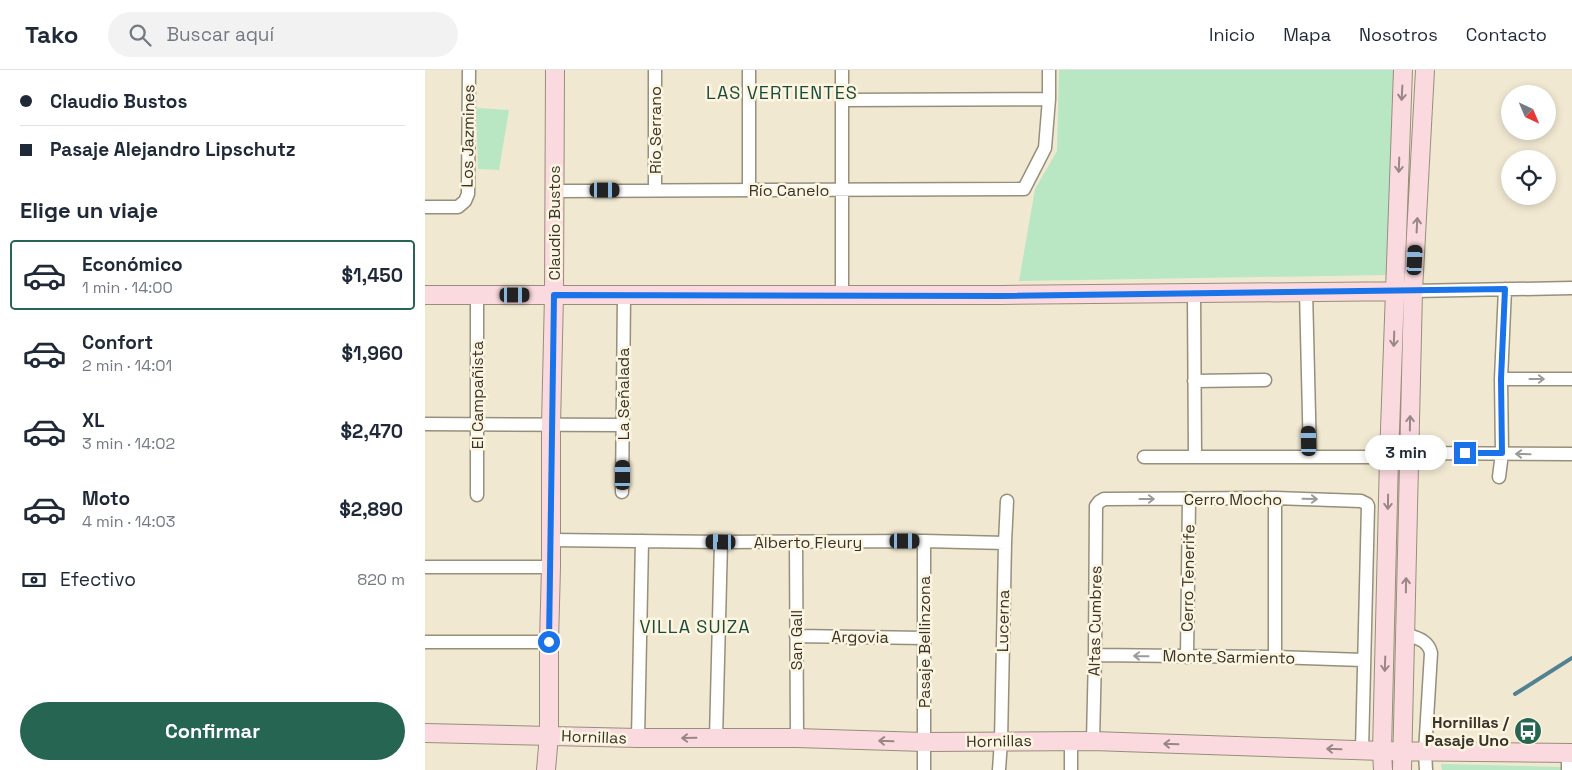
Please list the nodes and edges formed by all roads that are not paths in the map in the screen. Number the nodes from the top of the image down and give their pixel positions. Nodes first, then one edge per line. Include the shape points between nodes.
1 (469, 70) edge
2 (555, 70) edge
3 (655, 70) edge
4 (749, 70) edge
5 (842, 70) edge
6 (1049, 70) edge
7 (1403, 70) edge
8 (1425, 70) edge
9 (1049, 99) junction
10 (842, 100) junction
11 (655, 190) junction
12 (749, 190) junction
13 (842, 190) junction
14 (554, 191) junction
15 (425, 207) edge
16 (1572, 288) edge
17 (1505, 289) junction
18 (1306, 291) junction
19 (1395, 291) junction
20 (1413, 291) junction
21 (1194, 293) junction
22 (425, 295) edge
23 (477, 295) junction
24 (554, 295) junction
25 (623, 295) junction
26 (842, 295) junction
27 (1501, 379) junction
28 (1572, 379) edge
29 (1265, 380) dead end
30 (1194, 381) junction
31 (425, 424) edge
32 (477, 424) junction
33 (551, 425) junction
34 (623, 425) junction
35 (1502, 453) junction
36 (1409, 454) junction
37 (1572, 454) edge
38 (1144, 457) dead end
39 (1195, 457) junction
40 (1309, 457) junction
41 (1389, 457) junction
42 (1499, 477) dead end
43 (623, 492) dead end
44 (477, 495) dead end
45 (1275, 498) junction
46 (1189, 499) junction
47 (1007, 501) dead end
48 (1099, 502) joint
49 (551, 540) junction
50 (642, 541) junction
51 (924, 541) junction
52 (721, 542) junction
53 (796, 542) junction
54 (1005, 543) junction
55 (425, 567) edge
56 (551, 567) junction
57 (1405, 634) junction
58 (796, 636) junction
59 (924, 638) junction
60 (425, 642) edge
61 (549, 642) junction
62 (1095, 655) junction
63 (1187, 657) junction
64 (1275, 657) junction
65 (1363, 660) junction
66 (425, 733) edge
67 (549, 736) junction
68 (638, 738) junction
69 (716, 738) junction
70 (797, 738) junction
71 (1001, 741) junction
72 (1071, 741) junction
73 (1093, 741) junction
74 (924, 742) junction
75 (1362, 750) junction
76 (1382, 751) junction
77 (1402, 751) junction
78 (1425, 752) junction
79 (1569, 759) edge
80 (546, 770) edge
81 (924, 770) edge
82 (999, 770) edge
83 (1071, 770) edge
84 (1383, 770) edge
85 (1402, 770) edge
86 (1426, 770) edge

1 - 15 street, Los Jazmines via 468,194 458,207
2 - 14 street, Claudio Bustos
3 - 11 street, Río Serrano
4 - 12 street
5 - 10 street
6 - 9 street
7 -> 19 street
20 -> 8 street
9 - 10 street
9 - 13 street, Río Canelo via 1045,148 1024,189
10 - 13 street
11 - 12 street, Río Canelo
11 - 14 street, Río Canelo
12 - 13 street, Río Canelo
13 - 26 street
14 - 24 street, Claudio Bustos
16 - 17 street
17 - 20 street
17 - 27 street
18 - 19 street
18 - 21 street
18 - 40 street
19 - 20 street
19 -> 41 street
36 -> 20 street
21 - 26 street
21 - 30 street
22 - 23 street
23 - 24 street
23 - 32 street, El Campañista
24 - 25 street
24 - 33 street, Claudio Bustos
25 - 26 street
25 - 34 street, La Señalada
27 -> 28 street
27 - 35 street
29 - 30 street
30 - 39 street
31 - 32 street
32 - 33 street
32 - 44 street, El Campañista
33 - 34 street
33 - 49 street, Claudio Bustos
34 - 43 street, La Señalada
35 - 36 street
37 -> 35 street
35 - 42 street
57 -> 36 street
38 - 39 street
39 - 40 street
40 - 41 street
41 -> 76 street
45 - 46 street, Cerro Mocho
45 - 64 street
45 -> 65 street, Cerro Mocho via 1361,500 1367,504
48 -> 46 street, Cerro Mocho via 1104,499
46 - 63 street, Cerro Tenerife
47 - 54 street, Lucerna
48 - 62 street, Altas Cumbres via 1096,506
49 - 50 street, Alberto Fleury
49 - 56 street, Claudio Bustos
50 - 52 street, Alberto Fleury
50 - 68 street
51 - 53 street, Alberto Fleury
51 - 54 street, Alberto Fleury
51 - 59 street, Pasaje Bellinzona
52 - 53 street, Alberto Fleury
52 - 69 street
53 - 58 street, San Gall
54 - 71 street, Lucerna
55 - 56 street
56 - 61 street, Claudio Bustos
57 - 77 street
57 - 78 street via 1424,641 1431,653
58 - 59 street, Argovia
58 - 70 street, San Gall
59 - 74 street, Pasaje Bellinzona
60 - 61 street
61 - 67 street, Claudio Bustos
63 -> 62 street, Monte Sarmiento
62 - 73 street, Altas Cumbres
63 - 64 street, Monte Sarmiento
64 - 65 street, Monte Sarmiento
65 - 75 street
66 - 67 street, Hornillas
67 - 68 street, Hornillas
67 - 80 street, Claudio Bustos
69 -> 68 street, Hornillas
69 - 70 street, Hornillas
74 -> 70 street, Hornillas
71 - 72 street, Hornillas
71 - 74 street, Hornillas
71 - 82 street, Lucerna
72 - 73 street, Hornillas
72 - 83 street
75 -> 73 street, Hornillas
74 - 81 street, Pasaje Bellinzona
75 - 76 street, Hornillas
76 - 77 street, Hornillas
76 - 84 street
77 - 78 street, Hornillas
77 - 85 street
78 - 79 street, Hornillas
78 - 86 street

